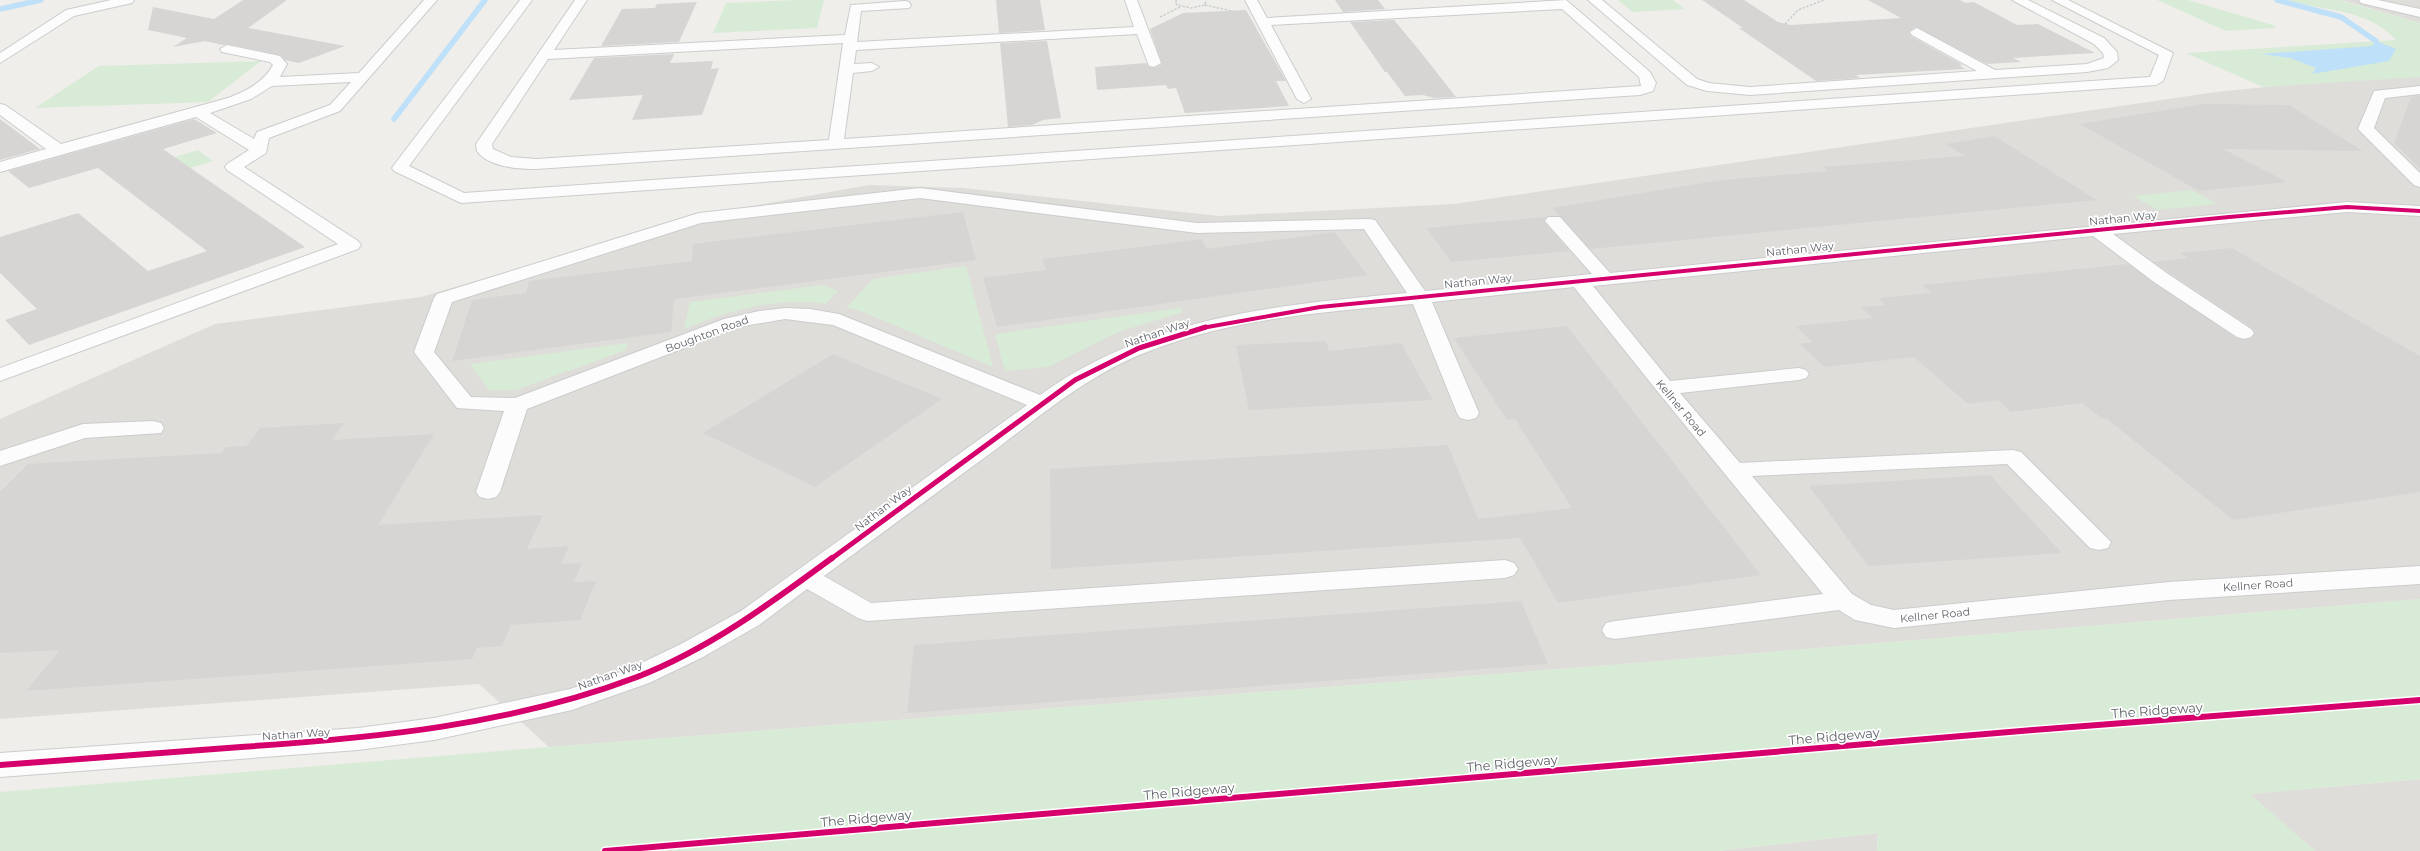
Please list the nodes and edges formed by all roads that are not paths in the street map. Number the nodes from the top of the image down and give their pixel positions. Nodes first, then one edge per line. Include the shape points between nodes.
1 (128, 0) edge
2 (431, 0) edge
3 (526, 0) edge
4 (582, 0) edge
5 (1131, 0) edge
6 (1251, 0) edge
7 (1594, 0) edge
8 (2018, 0) edge
9 (2058, 0) edge
10 (2365, 0) edge
11 (1562, 3) edge
12 (905, 5) dead end
13 (2420, 13) edge
14 (1263, 22) junction
15 (1142, 30) junction
16 (1917, 32) dead end
17 (850, 42) junction
18 (227, 49) dead end
19 (544, 55) junction
20 (0, 59) edge
21 (1154, 63) dead end
22 (872, 67) dead end
23 (846, 69) junction
24 (1992, 74) junction
25 (362, 77) junction
26 (269, 82) junction
27 (2420, 90) edge
28 (1304, 99) dead end
29 (0, 108) edge
30 (198, 112) junction
31 (836, 144) junction
32 (58, 150) junction
33 (260, 150) junction
34 (0, 167) edge
35 (2420, 182) edge
36 (2420, 211) edge
37 (1554, 221) dead end
38 (2097, 230) junction
39 (1605, 278) junction
40 (1579, 281) junction
41 (1420, 297) junction
42 (2244, 333) dead end
43 (1799, 374) dead end
44 (0, 375) edge
45 (1664, 388) junction
46 (1041, 403) junction
47 (517, 405) junction
48 (1468, 413) dead end
49 (153, 428) dead end
50 (0, 459) edge
51 (1734, 470) junction
52 (488, 492) dead end
53 (2099, 542) dead end
54 (1505, 569) dead end
55 (2420, 575) edge
56 (807, 578) junction
57 (1843, 600) junction
58 (1615, 630) dead end
59 (0, 765) edge

1 - 20 street via 70,13
2 - 25 street
3 - 9 street via 400,168 461,198 612,195 2156,80 2166,53
4 - 19 street
5 - 15 street
6 - 14 street
7 - 24 street via 1692,82 1707,86 1750,91
8 - 24 street via 2099,41 2110,52 2111,60 2103,65 2087,68
10 - 13 street
11 - 14 street
11 - 31 street via 1645,76 1649,83 1648,88 1632,92
12 - 17 street via 855,8
14 - 28 street
15 - 17 street
15 - 21 street
16 - 24 street
17 - 19 street
17 - 23 street
18 - 26 street via 275,59 280,64 277,74
19 - 31 street via 484,144 485,151 493,156 517,164 536,164
22 - 23 street
23 - 31 street
25 - 26 street
25 - 33 street via 335,108 262,135
26 - 30 street via 245,95
27 - 35 street via 2379,94 2366,129
29 - 32 street
30 - 32 street
30 - 33 street
32 - 34 street
33 - 44 street via 233,167 352,245
36 - 38 street, Nathan Way via 2347,207
37 - 39 street
38 - 39 street, Nathan Way
38 - 42 street via 2161,278
39 - 40 street, Nathan Way
40 - 41 street, Nathan Way
40 - 45 street, Kellner Road
41 - 46 street, Nathan Way via 1263,315 1186,332 1150,343 1114,359 1075,380
41 - 47 street, Boughton Road via 1369,224 1197,228 920,193 699,218 444,298 424,352 465,403
41 - 48 street
43 - 45 street
45 - 51 street, Kellner Road
46 - 47 street, Boughton Road via 839,320 814,314 788,312 759,316 731,324
46 - 56 street, Nathan Way
47 - 52 street
49 - 50 street via 83,431
51 - 53 street via 2013,457
51 - 57 street, Kellner Road
54 - 56 street via 868,612
55 - 57 street, Kellner Road via 2169,591 1894,619 1864,613
56 - 59 street, Nathan Way via 750,618 639,676 572,699 512,713 434,729 358,739
57 - 58 street

